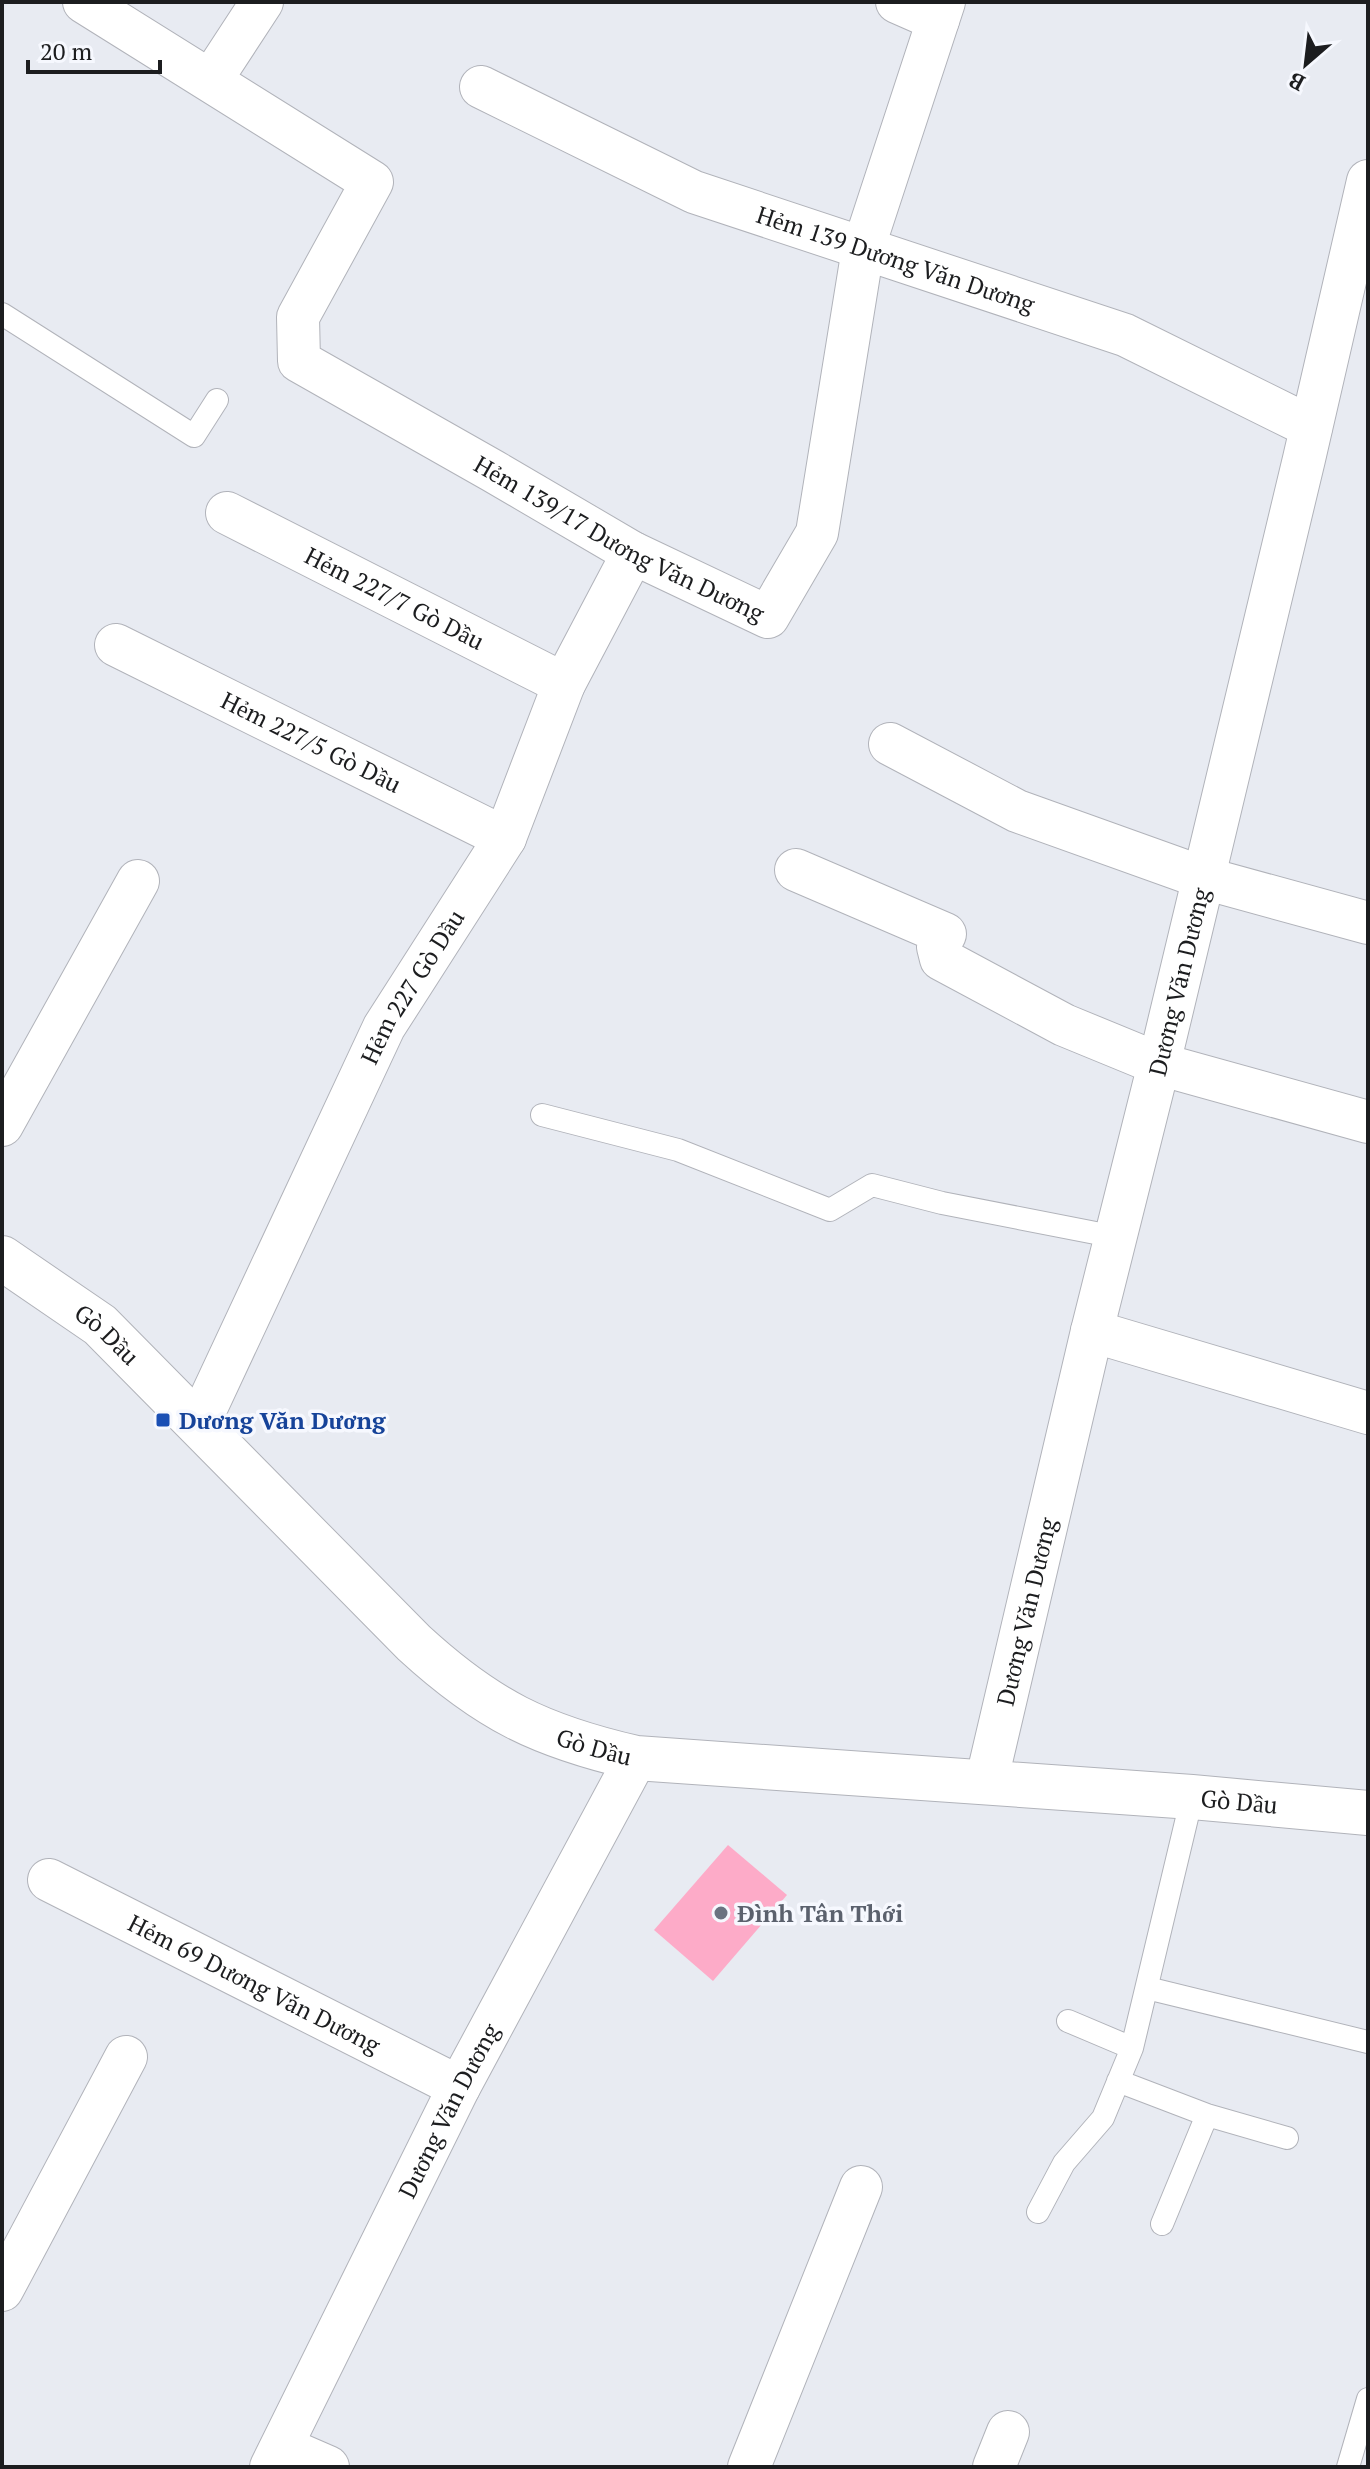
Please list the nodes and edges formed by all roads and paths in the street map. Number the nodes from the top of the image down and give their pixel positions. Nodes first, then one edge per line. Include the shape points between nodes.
1 (84, 2) edge
2 (262, 2) edge
3 (897, 2) edge
4 (941, 11) edge
5 (211, 80) junction
6 (481, 87) dead end
7 (1368, 181) edge
8 (863, 249) junction
9 (1357, 278) edge
10 (2, 314) edge
11 (217, 400) dead end
12 (1311, 427) junction
13 (227, 513) dead end
14 (633, 553) junction
15 (116, 645) dead end
16 (564, 684) junction
17 (890, 744) dead end
18 (505, 838) junction
19 (796, 870) dead end
20 (1204, 878) junction
21 (138, 881) dead end
22 (1368, 923) edge
23 (1159, 1064) junction
24 (542, 1115) dead end
25 (1368, 1122) edge
26 (2, 1125) edge
27 (1116, 1237) junction
28 (2, 1258) edge
29 (1092, 1331) junction
30 (1368, 1413) edge
31 (199, 1423) junction
32 (636, 1758) junction
33 (986, 1783) junction
34 (1192, 1797) junction
35 (1368, 1813) edge
36 (49, 1880) dead end
37 (1147, 1988) junction
38 (1068, 2021) dead end
39 (1368, 2042) edge
40 (1132, 2048) junction
41 (126, 2057) dead end
42 (1118, 2081) junction
43 (459, 2087) junction
44 (1207, 2115) junction
45 (1287, 2138) dead end
46 (861, 2187) dead end
47 (1038, 2212) dead end
48 (1162, 2224) dead end
49 (2, 2290) edge
50 (1368, 2399) edge
51 (276, 2457) edge
52 (1353, 2465) edge
53 (328, 2467) edge
54 (749, 2467) edge

1 - 5 street
2 - 5 street
3 - 4 street
4 - 8 street
5 - 14 street, Hẻm 139/17 Dương Văn Dương via 372,182 298,317 299,361
6 - 8 street, Hẻm 139 Dương Văn Dương via 694,192
7 - 9 street, Dương Văn Dương
8 - 12 street, Hẻm 139 Dương Văn Dương via 1125,335
8 - 14 street, Hẻm 139/17 Dương Văn Dương via 817,533 768,617
9 - 12 street, Dương Văn Dương
10 - 11 lane via 194,436
12 - 20 street, Dương Văn Dương
13 - 16 street, Hẻm 227/7 Gò Dầu
14 - 16 street, Hẻm 227 Gò Dầu
15 - 18 street, Hẻm 227/5 Gò Dầu
16 - 18 street, Hẻm 227 Gò Dầu
17 - 20 street via 1017,811
18 - 31 street, Hẻm 227 Gò Dầu via 384,1027
19 - 23 street via 945,934 938,947 941,959 1064,1025
20 - 22 street
20 - 23 street, Dương Văn Dương
21 - 26 street
23 - 25 street
23 - 27 street, Dương Văn Dương
24 - 27 lane via 678,1150 830,1210 872,1185
27 - 29 street, Dương Văn Dương
28 - 31 street, Gò Dầu via 100,1325
29 - 30 street
29 - 33 street, Dương Văn Dương
31 - 32 street, Gò Dầu via 452,1678 540,1731
32 - 33 street, Gò Dầu
32 - 43 street, Dương Văn Dương
33 - 34 street, Gò Dầu
34 - 35 street, Gò Dầu
34 - 37 lane
36 - 43 street, Hẻm 69 Dương Văn Dương
37 - 39 lane
37 - 40 lane
38 - 40 lane
40 - 42 lane
41 - 49 street
42 - 44 lane
42 - 47 lane via 1103,2118 1064,2163
43 - 51 street, Dương Văn Dương
44 - 45 lane
44 - 48 lane
46 - 54 street
50 - 52 lane
51 - 53 street

